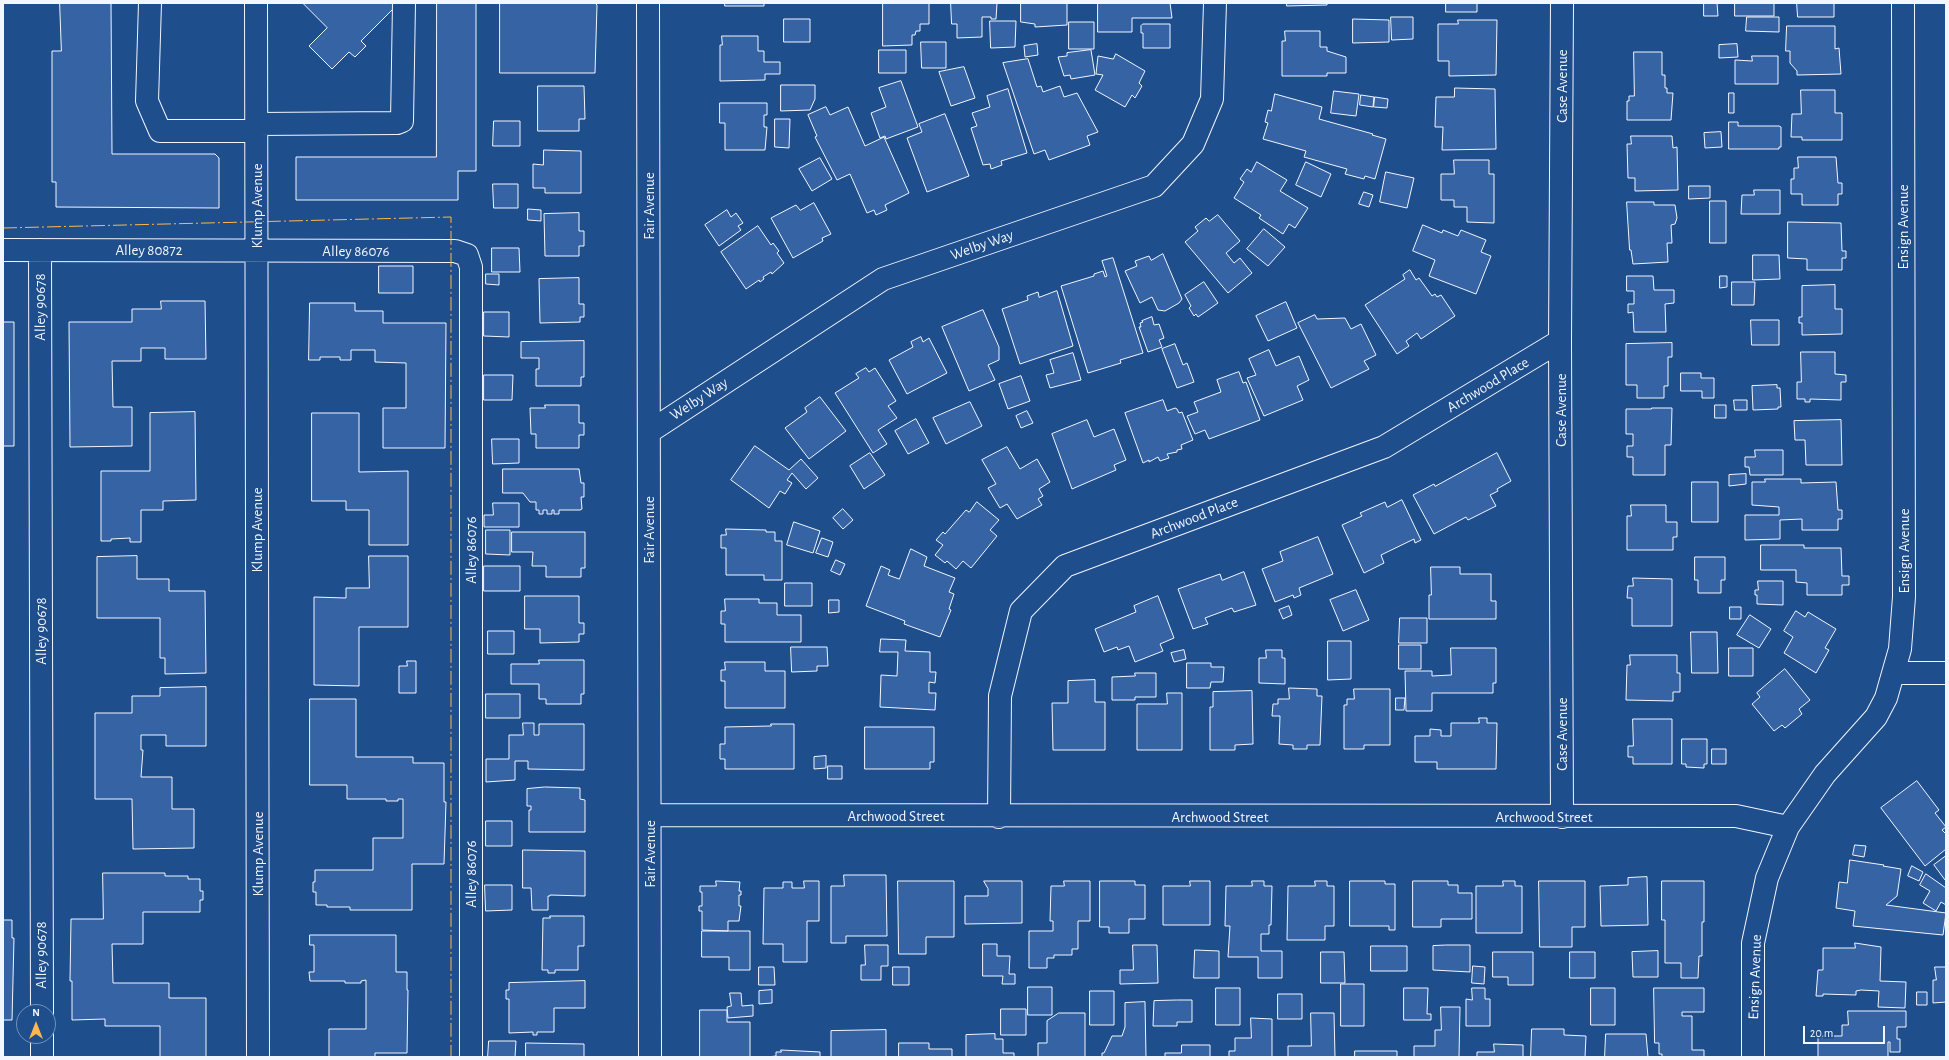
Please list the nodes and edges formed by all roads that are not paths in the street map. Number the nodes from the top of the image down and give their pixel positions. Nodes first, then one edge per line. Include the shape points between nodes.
1 (150, 3) edge
2 (256, 3) edge
3 (404, 3) edge
4 (648, 3) edge
5 (1215, 3) edge
6 (1562, 3) edge
7 (1903, 3) edge
8 (256, 128) junction
9 (3, 250) edge
10 (40, 250) junction
11 (257, 250) junction
12 (1560, 341) junction
13 (649, 432) junction
14 (1894, 673) junction
15 (1946, 673) edge
16 (650, 815) junction
17 (999, 817) junction
18 (1562, 817) junction
19 (1788, 827) junction
20 (42, 1004) edge
21 (42, 1044) edge
22 (42, 1057) edge
23 (258, 1057) edge
24 (470, 1057) edge
25 (650, 1057) edge
26 (1753, 1057) edge

1 - 8 street via 147,101 160,131
2 - 8 street, Klump Avenue
3 - 8 street via 402,121
4 - 13 street, Fair Avenue
5 - 13 street, Welby Way via 1212,99 1193,144 1154,186 883,279
6 - 12 street, Case Avenue
7 - 14 street, Ensign Avenue via 1904,597 1900,649
8 - 11 street, Klump Avenue
9 - 10 street, Alley 80872
10 - 11 street, Alley 80872
10 - 20 street, Alley 90678
11 - 23 street, Klump Avenue
11 - 24 street, Alley 86076 via 455,250 467,255 471,267
12 - 17 street, Archwood Place via 1384,447 1065,566 1021,611 1000,696
12 - 18 street, Case Avenue
13 - 16 street, Fair Avenue
14 - 15 street
14 - 19 street, Ensign Avenue via 1886,698 1876,717 1825,774
16 - 17 street, Archwood Street
16 - 25 street, Fair Avenue
17 - 18 street, Archwood Street
18 - 19 street, Archwood Street via 1736,816
19 - 26 street, Ensign Avenue via 1767,878 1753,943
21 - 22 street

